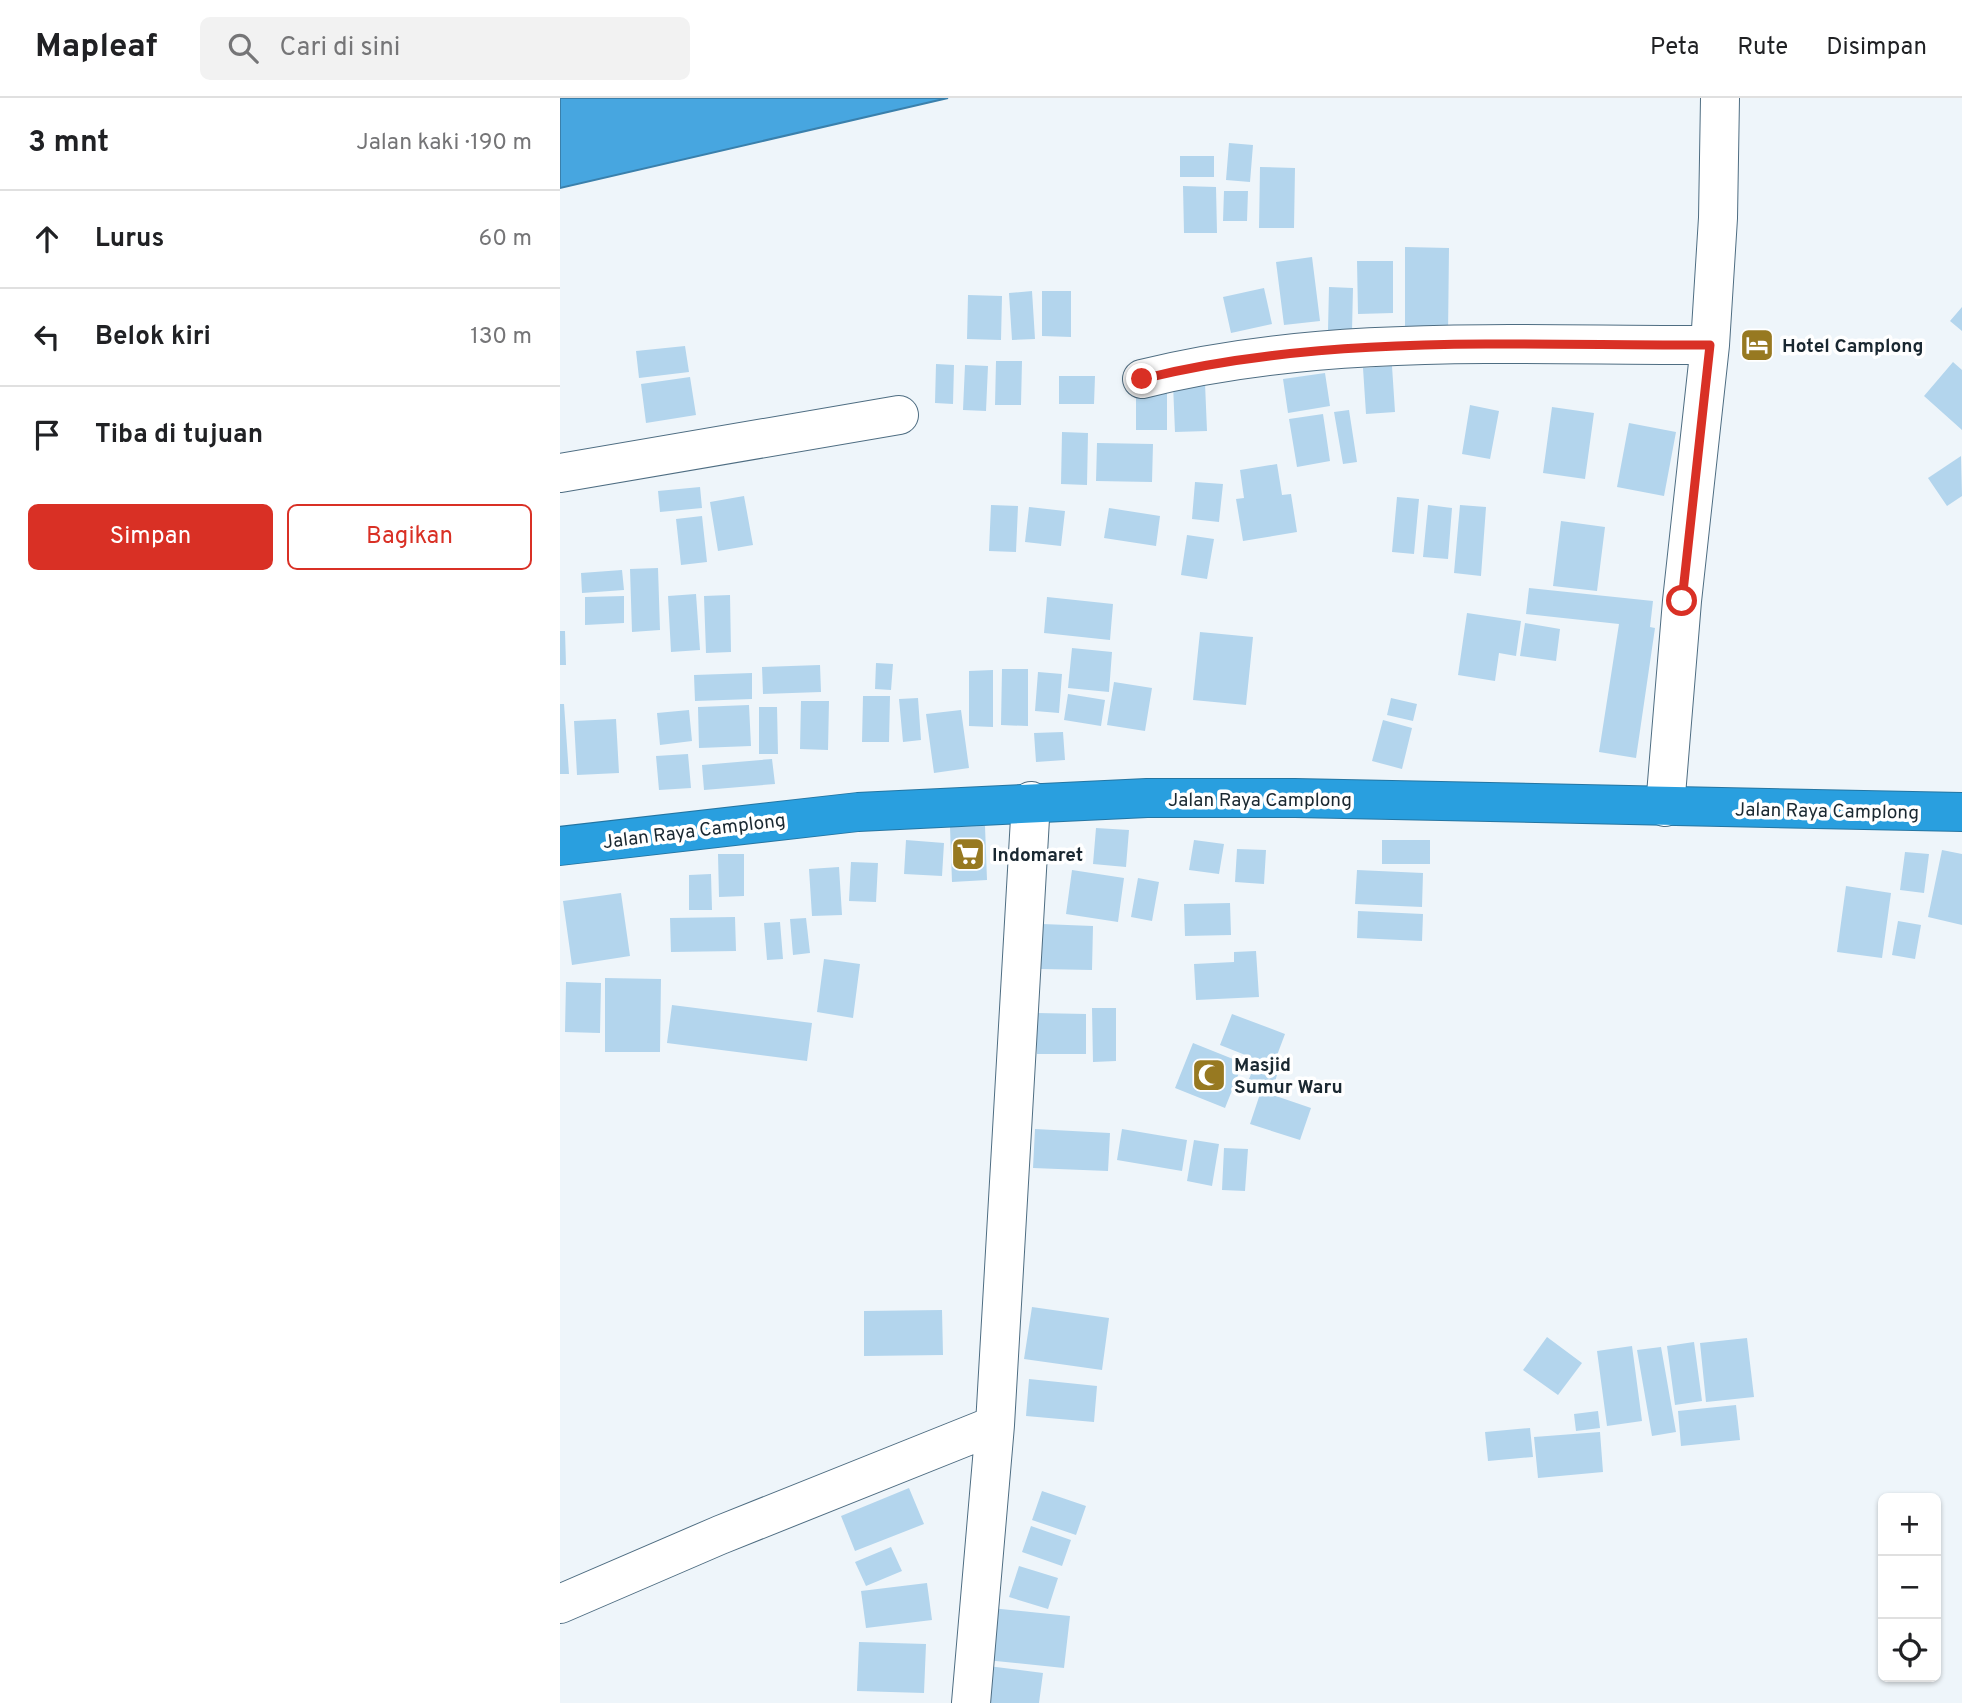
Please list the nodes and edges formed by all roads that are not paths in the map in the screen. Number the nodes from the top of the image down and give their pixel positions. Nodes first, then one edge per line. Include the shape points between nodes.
1 (1720, 98) edge
2 (1710, 345) junction
3 (1142, 379) dead end
4 (899, 415) dead end
5 (560, 473) edge
6 (1031, 801) junction
7 (1665, 807) junction
8 (1962, 813) edge
9 (560, 846) edge
10 (995, 1425) junction
11 (560, 1604) edge
12 (971, 1703) edge

1 - 2 street
2 - 3 street via 1398,346 1222,361
2 - 7 street
4 - 5 street
6 - 7 highway, Jalan Raya Camplong via 1295,798
6 - 9 highway, Jalan Raya Camplong via 859,812
6 - 10 street
7 - 8 highway, Jalan Raya Camplong
10 - 11 street
10 - 12 street

